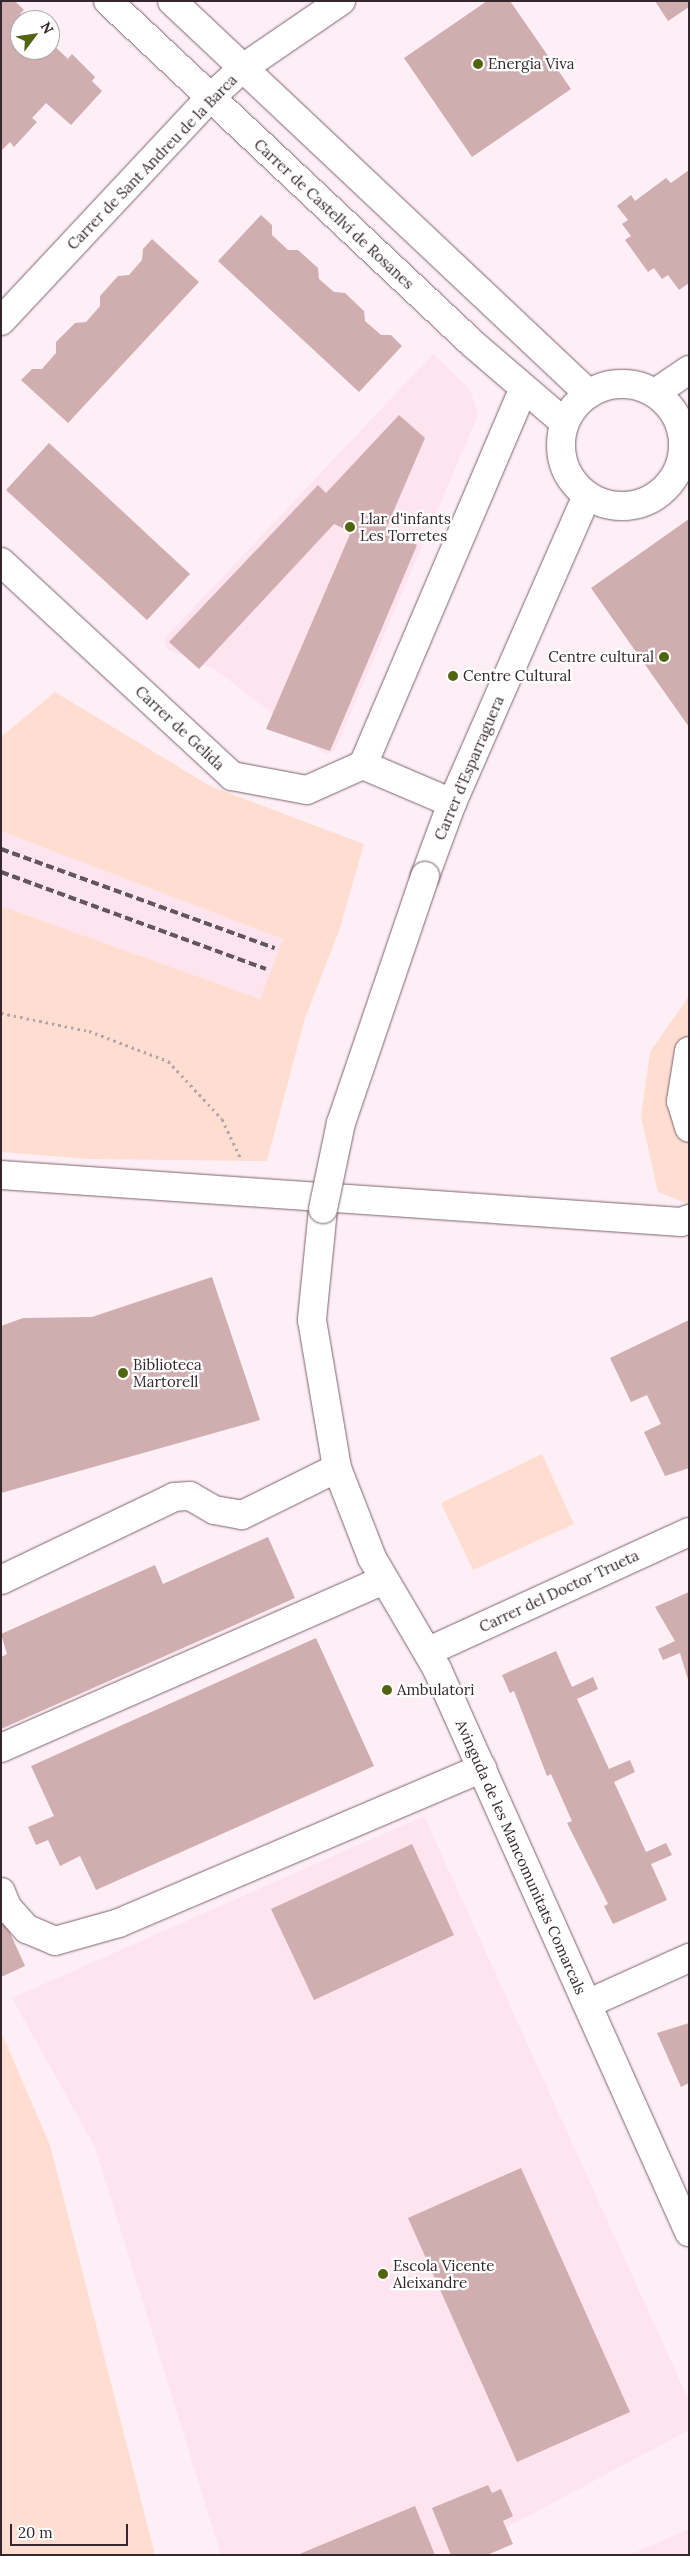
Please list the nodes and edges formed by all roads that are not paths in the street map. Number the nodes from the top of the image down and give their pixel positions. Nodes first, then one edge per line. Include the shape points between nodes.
1 (108, 1) edge
2 (172, 1) edge
3 (341, 1) edge
4 (243, 68) junction
5 (210, 98) junction
6 (1, 321) edge
7 (689, 370) edge
8 (523, 389) junction
9 (655, 393) junction
10 (588, 394) junction
11 (565, 423) junction
12 (686, 436) edge
13 (587, 496) junction
14 (1, 562) edge
15 (363, 765) junction
16 (452, 803) junction
17 (425, 876) joint
18 (689, 1051) edge
19 (689, 1128) edge
20 (1, 1175) edge
21 (689, 1219) edge
22 (337, 1468) junction
23 (689, 1532) edge
24 (1, 1580) edge
25 (383, 1580) junction
26 (429, 1651) junction
27 (1, 1748) edge
28 (482, 1768) junction
29 (1, 1892) edge
30 (689, 1958) edge
31 (587, 2004) junction
32 (689, 2232) edge

1 - 5 street, Carrer de Castellví de Rosanes
2 - 4 street
3 - 4 street, Carrer de Sant Andreu de la Barca
4 - 5 street, Carrer de Sant Andreu de la Barca
4 - 10 street
5 - 6 street, Carrer de Sant Andreu de la Barca
5 - 8 street, Carrer de Castellví de Rosanes
7 - 9 street
8 - 11 street, Carrer de Castellví de Rosanes
8 - 15 street
9 - 10 street via 622,384
9 - 12 street via 669,405
10 - 11 street
11 - 13 street via 560,443 563,463 572,482
12 - 13 street via 675,477 662,492 645,502 625,507 605,505
13 - 16 street, Carrer d'Esparraguera
14 - 15 street, Carrer de Gelida via 232,776 307,790
15 - 16 street
16 - 17 street, Carrer d'Esparraguera
17 - 22 street, Avinguda de les Mancomunitats Comarcals, bridge via 341,1123 324,1209 312,1320
18 - 19 street via 681,1101
20 - 21 street via 681,1222
22 - 24 street via 242,1515 214,1510 190,1496 174,1497
22 - 25 street, Avinguda de les Mancomunitats Comarcals
23 - 26 street, Carrer del Doctor Trueta
25 - 26 street, Avinguda de les Mancomunitats Comarcals
25 - 27 street
26 - 28 street, Avinguda de les Mancomunitats Comarcals
28 - 29 street via 120,1923 55,1941 27,1929 7,1907
28 - 31 street, Avinguda de les Mancomunitats Comarcals
30 - 31 street
31 - 32 street, Avinguda de les Mancomunitats Comarcals

